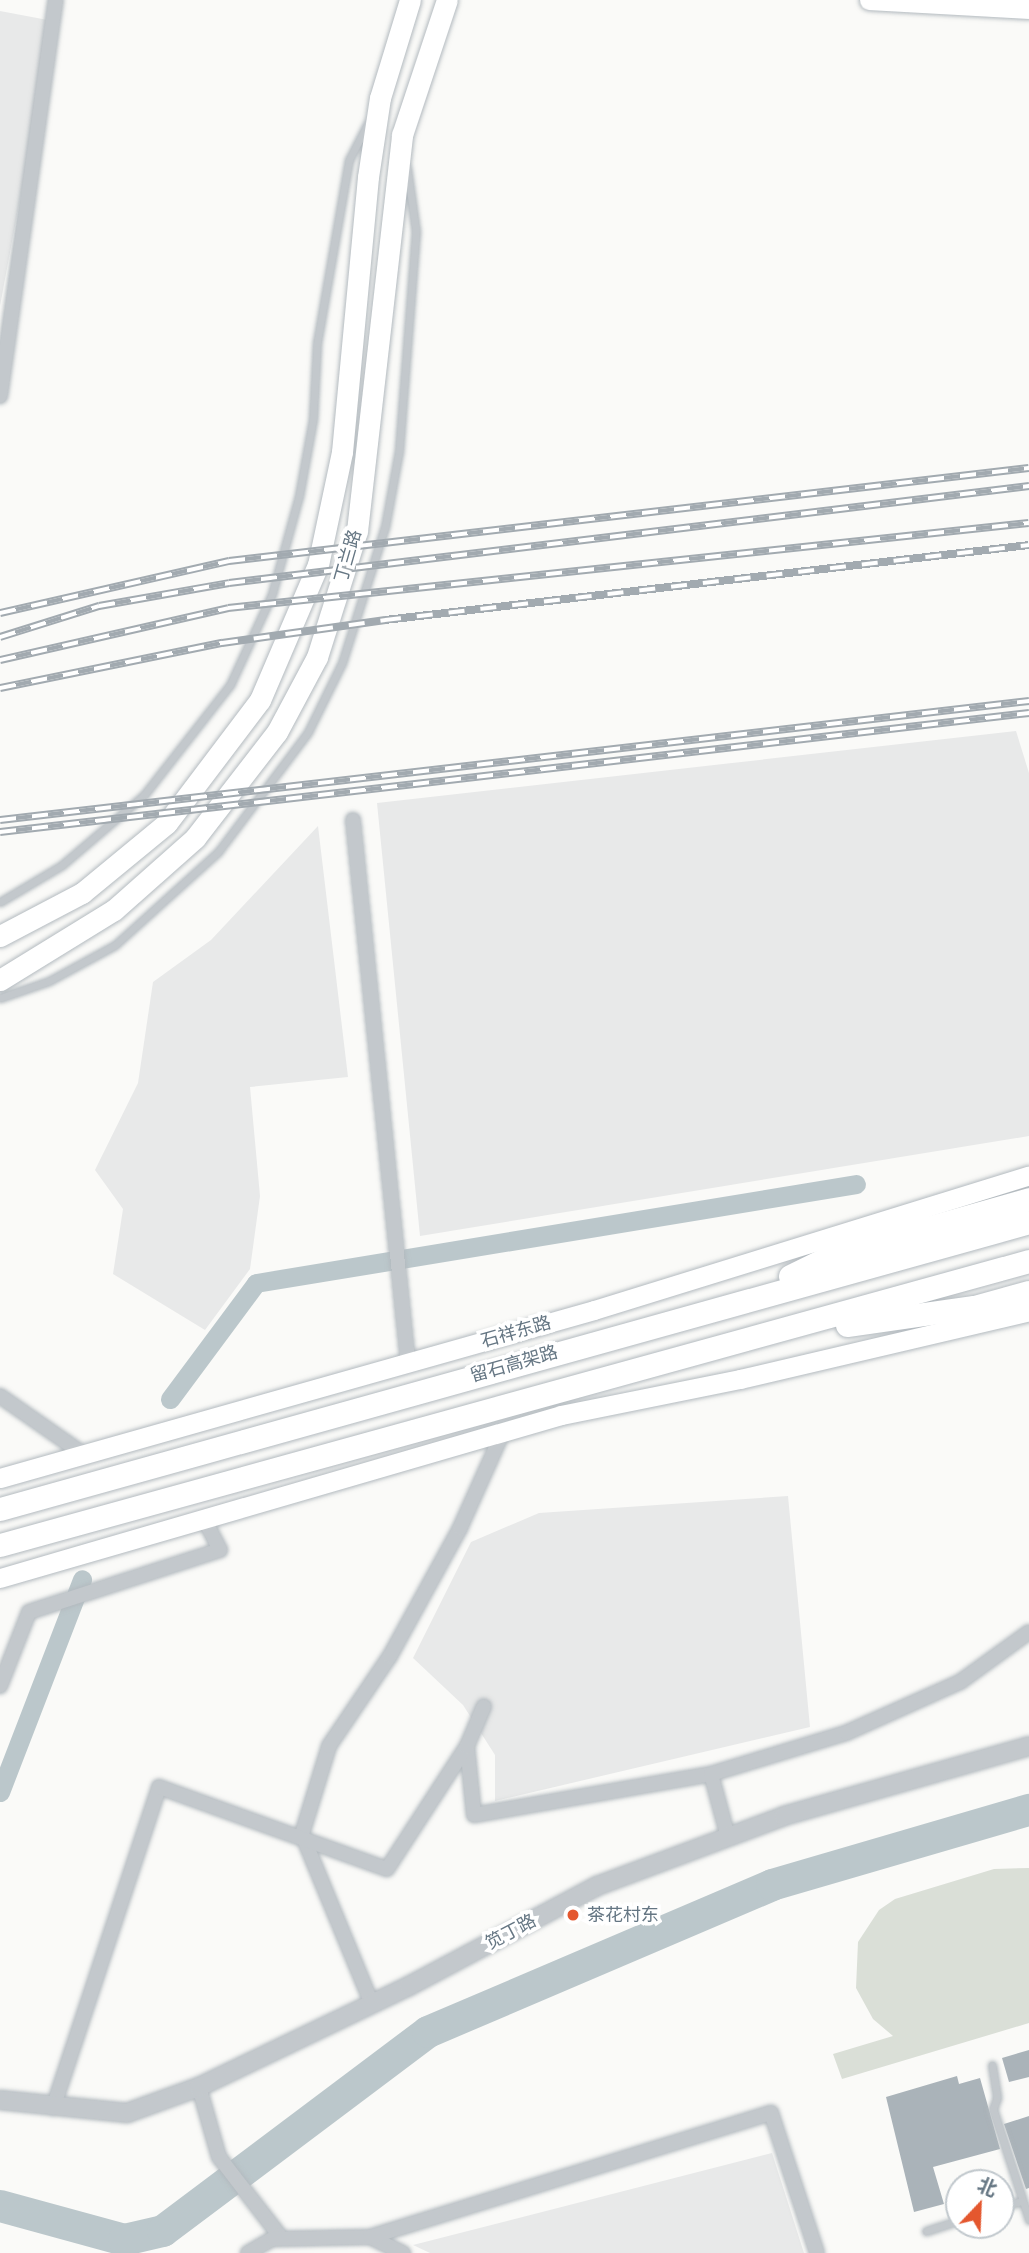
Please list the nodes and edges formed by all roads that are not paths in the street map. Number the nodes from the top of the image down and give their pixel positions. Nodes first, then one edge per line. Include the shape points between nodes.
1 (56, 0) edge
2 (410, 0) edge
3 (447, 0) edge
4 (869, 0) edge
5 (1029, 9) edge
6 (380, 98) junction
7 (402, 135) junction
8 (0, 396) edge
9 (353, 820) dead end
10 (0, 902) edge
11 (0, 936) edge
12 (0, 979) edge
13 (0, 998) edge
14 (1029, 1175) edge
15 (1029, 1199) edge
16 (1029, 1222) edge
17 (1029, 1261) edge
18 (1029, 1292) edge
19 (736, 1301) junction
20 (1029, 1311) edge
21 (764, 1336) junction
22 (408, 1362) junction
23 (0, 1396) edge
24 (503, 1432) junction
25 (83, 1454) junction
26 (0, 1478) edge
27 (0, 1508) edge
28 (205, 1521) junction
29 (0, 1545) edge
30 (0, 1578) edge
31 (1029, 1632) edge
32 (0, 1686) edge
33 (484, 1706) dead end
34 (467, 1746) junction
35 (1029, 1746) edge
36 (711, 1774) junction
37 (302, 1835) junction
38 (728, 1837) junction
39 (372, 2004) junction
40 (992, 2065) dead end
41 (199, 2087) junction
42 (0, 2100) edge
43 (53, 2108) junction
44 (1022, 2201) junction
45 (1015, 2203) edge
46 (1029, 2220) edge
47 (945, 2225) edge
48 (926, 2231) dead end
49 (370, 2237) junction
50 (272, 2239) junction
51 (248, 2253) edge
52 (403, 2253) edge
53 (817, 2253) edge

1 - 8 street
2 - 6 main road, 丁兰路
3 - 7 main road, 丁兰路
4 - 5 main road
6 - 10 lane via 349,160 317,344 313,419 299,496 272,594 235,673 144,795 62,865
6 - 11 main road, 丁兰路 via 342,452 318,565 260,700 167,823 82,893
7 - 12 main road, 丁兰路 via 357,531 317,657 277,732 195,838 114,910
7 - 13 lane via 416,232 399,451 385,527 342,663 308,732 209,860 115,945 49,981
9 - 22 street
14 - 22 main road, 石祥东路
15 - 19 highway via 835,1254
16 - 19 highway, 留石高架路
17 - 21 highway, 留石高架路
18 - 21 highway via 974,1307
19 - 27 highway, 留石高架路
20 - 24 main road
21 - 29 highway, 留石高架路
22 - 25 main road, 石祥东路
23 - 25 street
24 - 28 main road
24 - 37 street via 460,1528 390,1656 328,1746
25 - 26 main road, 石祥东路
28 - 30 main road
28 - 32 street via 220,1550 29,1612
31 - 36 street via 960,1682 846,1733
33 - 34 street
34 - 36 street via 474,1815
34 - 37 street via 387,1869
35 - 38 street, 笕丁路
36 - 38 street
37 - 39 street
37 - 43 street via 159,1787
38 - 39 street, 笕丁路 via 597,1886
39 - 41 street, 笕丁路
40 - 44 lane via 997,2098 993,2109
41 - 43 street, 笕丁路 via 128,2113
41 - 50 street via 219,2157 279,2235
42 - 43 street, 笕丁路
44 - 45 lane
44 - 46 lane
47 - 48 lane
49 - 50 street
49 - 52 street
49 - 53 street via 771,2113
50 - 51 street

